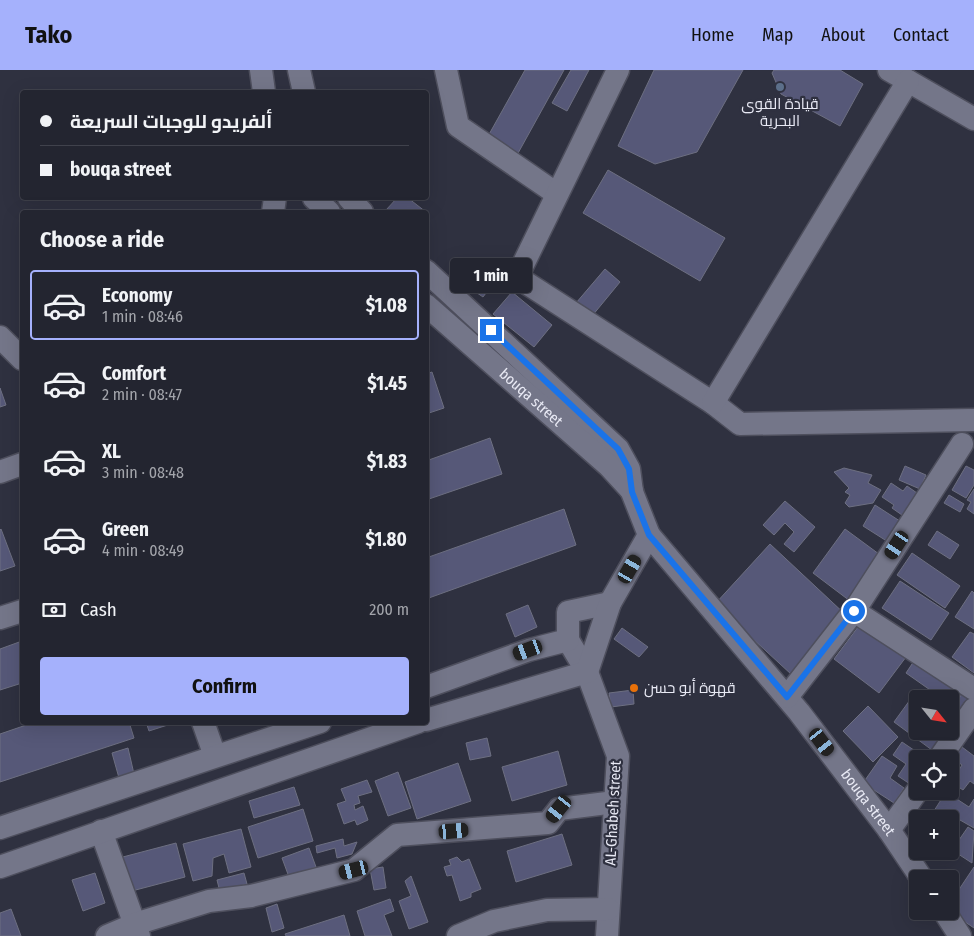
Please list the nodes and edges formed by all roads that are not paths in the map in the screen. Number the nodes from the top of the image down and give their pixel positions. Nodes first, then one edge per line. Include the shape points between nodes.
1 (261, 70) edge
2 (299, 70) edge
3 (446, 70) edge
4 (618, 70) edge
5 (898, 75) edge
6 (264, 90) edge
7 (304, 90) edge
8 (974, 119) edge
9 (558, 194) junction
10 (316, 200) edge
11 (351, 200) edge
12 (326, 210) edge
13 (360, 210) edge
14 (429, 274) edge
15 (429, 308) edge
16 (0, 337) edge
17 (20, 357) edge
18 (713, 403) junction
19 (927, 420) junction
20 (974, 420) edge
21 (968, 449) edge
22 (20, 465) edge
23 (0, 472) edge
24 (632, 492) junction
25 (649, 535) junction
26 (610, 603) junction
27 (854, 611) junction
28 (20, 612) edge
29 (0, 618) edge
30 (568, 640) junction
31 (587, 672) junction
32 (429, 686) edge
33 (974, 689) edge
34 (787, 697) junction
35 (974, 710) edge
36 (429, 719) edge
37 (204, 725) edge
38 (311, 725) edge
39 (402, 725) edge
40 (386, 728) edge
41 (945, 750) edge
42 (215, 756) junction
43 (911, 800) edge
44 (615, 802) junction
45 (0, 828) edge
46 (889, 830) junction
47 (101, 831) junction
48 (0, 867) edge
49 (916, 870) edge
50 (608, 909) junction
51 (950, 920) edge
52 (137, 930) edge
53 (107, 936) edge
54 (458, 936) edge
55 (606, 936) edge
56 (960, 936) edge

1 - 6 street
2 - 7 street
3 - 9 street via 458,126
4 - 9 street
5 - 8 street
5 - 18 street
9 - 18 street via 517,277
10 - 12 street
11 - 13 street
14 - 24 street, bouqa street via 610,438 629,469
15 - 24 street, bouqa street via 609,466
16 - 17 street
18 - 19 street via 740,424
19 - 20 street
19 - 21 street
21 - 27 street
22 - 23 street
24 - 25 street, bouqa street
25 - 26 street
25 - 34 street, bouqa street
26 - 30 street via 568,612
26 - 31 street
27 - 33 street
27 - 34 street
28 - 29 street
30 - 31 street, AL-Ghabeh street
30 - 32 street via 528,650
31 - 36 street
31 - 44 street, AL-Ghabeh street via 618,756
34 - 46 street, bouqa street
35 - 41 street
37 - 42 street
38 - 42 street
39 - 40 street
40 - 47 street
42 - 45 street
43 - 46 street
44 - 50 street, AL-Ghabeh street
44 - 52 street via 559,809 548,823 397,835 354,870 251,896 209,901
46 - 49 street, bouqa street
47 - 48 street
47 - 52 street
50 - 54 street via 547,910 494,921
50 - 55 street, AL-Ghabeh street
51 - 56 street
52 - 53 street

